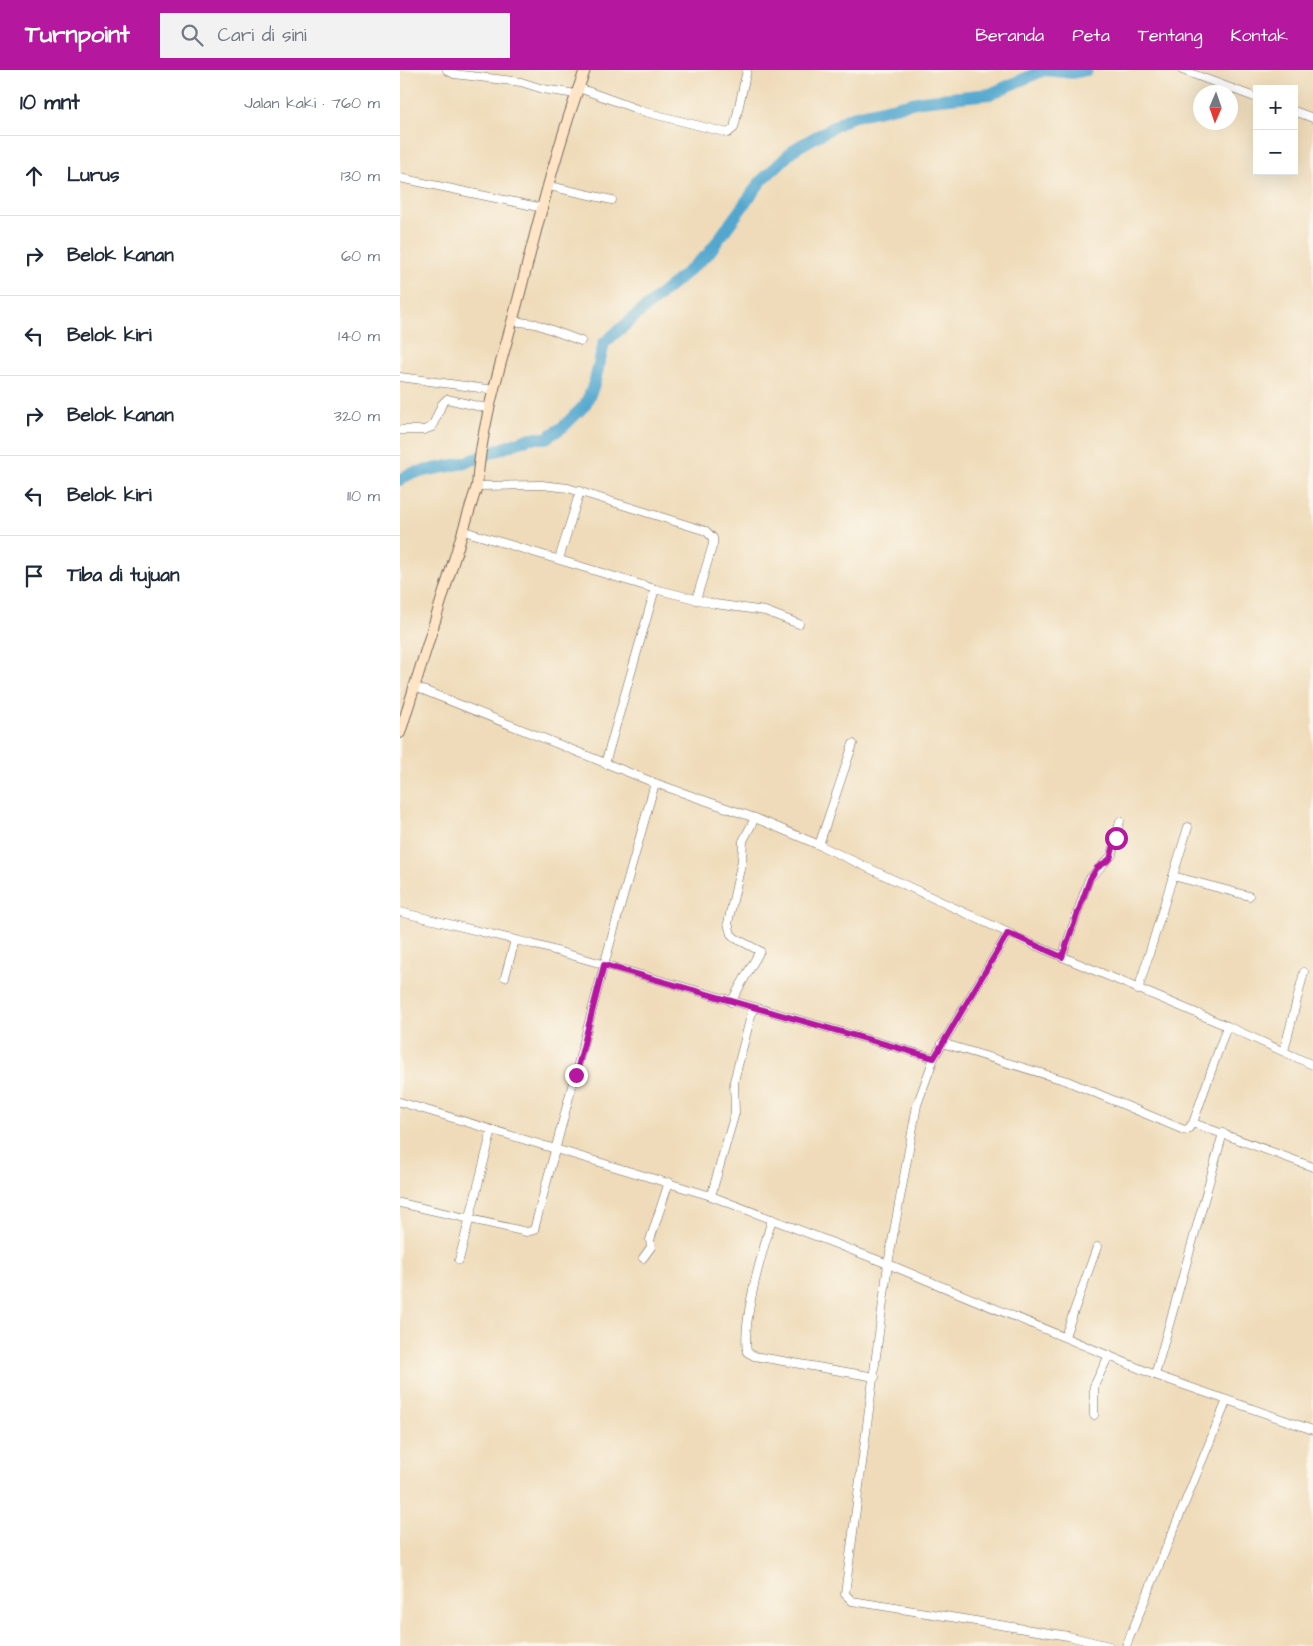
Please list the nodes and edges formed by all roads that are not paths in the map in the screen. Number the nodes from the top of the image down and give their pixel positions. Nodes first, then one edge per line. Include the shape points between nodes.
1 (447, 70) edge
2 (586, 70) edge
3 (747, 70) edge
4 (1182, 70) edge
5 (578, 91) junction
6 (1253, 97) edge
7 (1298, 112) edge
8 (1313, 118) edge
9 (400, 178) edge
10 (549, 186) junction
11 (612, 200) dead end
12 (542, 208) junction
13 (512, 322) junction
14 (581, 341) dead end
15 (400, 377) edge
16 (494, 390) junction
17 (490, 409) junction
18 (400, 430) edge
19 (477, 486) junction
20 (580, 490) junction
21 (464, 531) junction
22 (559, 559) junction
23 (655, 589) junction
24 (696, 600) junction
25 (798, 624) dead end
26 (413, 686) junction
27 (403, 709) edge
28 (400, 733) edge
29 (853, 744) dead end
30 (605, 764) junction
31 (655, 784) junction
32 (754, 818) junction
33 (1120, 821) dead end
34 (1188, 827) dead end
35 (819, 844) junction
36 (1173, 876) junction
37 (1249, 896) dead end
38 (400, 912) edge
39 (1008, 933) junction
40 (515, 940) junction
41 (1062, 957) junction
42 (604, 965) junction
43 (1304, 972) dead end
44 (505, 977) dead end
45 (1138, 990) junction
46 (731, 1002) junction
47 (753, 1008) junction
48 (1227, 1026) junction
49 (942, 1043) junction
50 (1284, 1051) junction
51 (934, 1058) junction
52 (1313, 1065) edge
53 (400, 1102) edge
54 (1194, 1123) junction
55 (492, 1130) junction
56 (1223, 1133) junction
57 (557, 1148) junction
58 (1313, 1167) edge
59 (669, 1182) junction
60 (710, 1196) junction
61 (400, 1203) edge
62 (469, 1219) junction
63 (772, 1219) junction
64 (1097, 1247) dead end
65 (643, 1258) dead end
66 (459, 1260) dead end
67 (888, 1264) junction
68 (1065, 1336) junction
69 (1109, 1355) junction
70 (1154, 1376) junction
71 (875, 1377) junction
72 (1227, 1400) junction
73 (1094, 1415) dead end
74 (1313, 1430) edge
75 (1108, 1646) edge
76 (1126, 1646) edge

1 - 5 street via 454,74 521,82 543,89
2 - 5 street
3 - 5 street via 734,128 728,133
4 - 6 street
5 - 10 street
7 - 8 street
9 - 12 street
10 - 11 street
10 - 12 street
12 - 13 street
13 - 14 street via 536,324
13 - 16 street
15 - 16 street
16 - 17 street
17 - 18 street via 447,399 432,427
17 - 19 street via 480,447
19 - 20 street via 542,485
19 - 21 street
20 - 22 street
20 - 24 street via 711,534 712,544
21 - 22 street
21 - 26 street
22 - 23 street
23 - 24 street
23 - 30 street
24 - 25 street via 759,609
26 - 27 street
26 - 30 street
27 - 28 street
29 - 35 street
30 - 31 street
31 - 32 street
31 - 42 street
32 - 35 street
32 - 46 street via 744,841 728,923 730,934 760,951
33 - 41 street via 1112,855 1090,879
34 - 36 street
35 - 39 street
36 - 37 street
36 - 45 street
38 - 40 street
39 - 41 street
39 - 49 street
40 - 42 street
40 - 44 street
41 - 45 street
42 - 46 street
42 - 57 street
43 - 50 street
45 - 48 street
46 - 47 street
47 - 51 street
47 - 60 street via 734,1081 735,1113
48 - 50 street
48 - 54 street
49 - 51 street
49 - 54 street via 1067,1081 1180,1129 1188,1129
50 - 52 street
51 - 67 street via 917,1105
53 - 55 street
54 - 56 street
55 - 57 street
55 - 62 street
56 - 58 street
56 - 70 street
57 - 59 street
57 - 62 street via 534,1230 527,1232
59 - 60 street
59 - 65 street via 650,1240 651,1247
60 - 63 street
61 - 62 street
62 - 66 street
63 - 67 street
63 - 71 street via 748,1323 747,1352 754,1356
64 - 68 street
67 - 68 street
67 - 71 street
68 - 69 street
69 - 70 street
69 - 73 street via 1094,1386
70 - 72 street
71 - 75 street via 845,1591 848,1599 1068,1636
72 - 74 street
72 - 76 street

